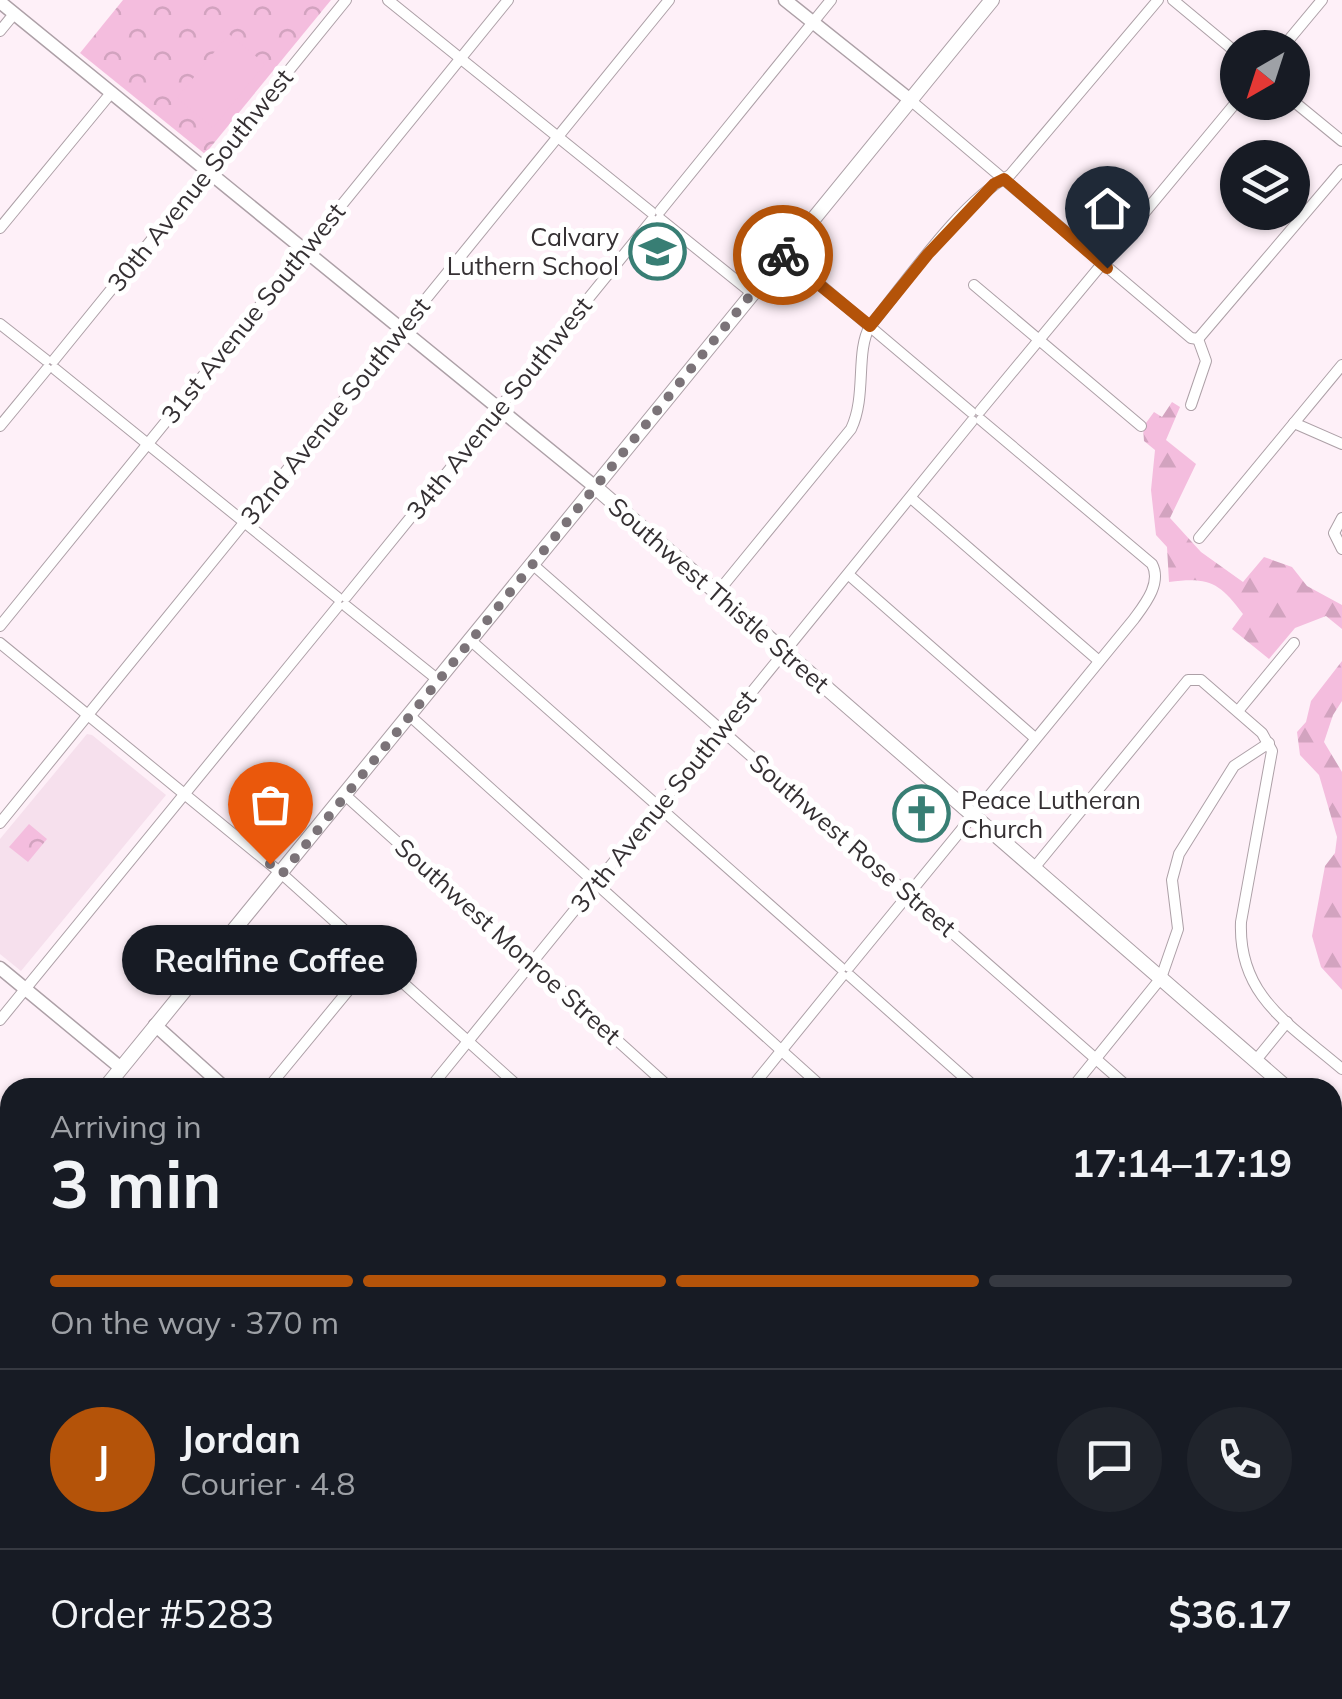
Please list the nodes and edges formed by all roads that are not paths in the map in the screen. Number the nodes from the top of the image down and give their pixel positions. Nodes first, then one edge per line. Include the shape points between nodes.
1 (346, 0) edge
2 (388, 0) edge
3 (508, 0) edge
4 (669, 0) edge
5 (785, 0) edge
6 (831, 0) edge
7 (992, 0) edge
8 (1158, 0) edge
9 (1173, 0) edge
10 (1322, 0) edge
11 (0, 2) edge
12 (14, 14) junction
13 (812, 22) junction
14 (1297, 30) edge
15 (0, 31) edge
16 (1220, 39) edge
17 (460, 58) junction
18 (111, 93) junction
19 (909, 100) junction
20 (1310, 115) edge
21 (1221, 120) edge
22 (558, 138) junction
23 (1342, 142) edge
24 (1342, 170) edge
25 (208, 171) junction
26 (1004, 179) junction
27 (656, 215) junction
28 (0, 228) edge
29 (304, 250) junction
30 (784, 254) junction
31 (1102, 262) junction
32 (974, 285) dead end
33 (752, 293) junction
34 (0, 324) edge
35 (870, 326) junction
36 (401, 329) junction
37 (1198, 339) junction
38 (1039, 340) junction
39 (50, 364) junction
40 (1342, 365) edge
41 (1190, 405) dead end
42 (500, 409) junction
43 (976, 416) junction
44 (1294, 423) junction
45 (0, 426) edge
46 (1140, 426) dead end
47 (148, 443) junction
48 (1342, 444) edge
49 (594, 486) junction
50 (911, 498) junction
51 (1342, 518) edge
52 (245, 522) junction
53 (1199, 538) dead end
54 (1342, 549) edge
55 (531, 562) junction
56 (848, 575) junction
57 (717, 594) junction
58 (342, 602) junction
59 (0, 626) edge
60 (469, 639) junction
61 (0, 643) edge
62 (1294, 643) dead end
63 (784, 652) junction
64 (1099, 661) junction
65 (437, 679) junction
66 (1238, 711) junction
67 (88, 715) junction
68 (409, 715) junction
69 (721, 729) junction
70 (1036, 738) junction
71 (1269, 742) junction
72 (185, 794) junction
73 (346, 795) junction
74 (658, 808) junction
75 (973, 816) junction
76 (0, 823) edge
77 (1034, 868) junction
78 (282, 874) junction
79 (596, 884) junction
80 (910, 894) junction
81 (375, 958) junction
82 (532, 963) junction
83 (0, 968) edge
84 (845, 972) junction
85 (1161, 978) junction
86 (25, 989) junction
87 (0, 1020) edge
88 (1287, 1022) junction
89 (155, 1026) junction
90 (468, 1042) junction
91 (781, 1050) junction
92 (1096, 1059) junction
93 (1256, 1060) junction
94 (121, 1068) junction
95 (1342, 1069) edge
96 (113, 1078) edge
97 (214, 1078) edge
98 (276, 1078) edge
99 (438, 1078) edge
100 (509, 1078) edge
101 (659, 1078) edge
102 (759, 1078) edge
103 (812, 1078) edge
104 (965, 1078) edge
105 (1080, 1078) edge
106 (1118, 1078) edge
107 (1275, 1078) edge

1 - 25 street, 30th Avenue Southwest
2 - 17 street
3 - 17 street, 31st Avenue Southwest
4 - 22 street, 32nd Avenue Southwest
5 - 13 street
6 - 13 street, 34th Avenue Southwest
7 - 19 main road
8 - 26 street
9 - 16 street
10 - 14 street
11 - 12 street, Southwest Thistle Street
12 - 15 street
12 - 18 street, Southwest Thistle Street
13 - 19 street
13 - 27 street, 34th Avenue Southwest
17 - 22 street
17 - 29 street, 31st Avenue Southwest
18 - 25 street, Southwest Thistle Street
18 - 28 street
19 - 26 street
19 - 30 main road
20 - 23 street
21 - 31 street, 37th Avenue Southwest
22 - 27 street
22 - 36 street, 32nd Avenue Southwest
24 - 37 street
25 - 29 street, Southwest Thistle Street
25 - 39 street, 30th Avenue Southwest
26 - 31 street
26 - 35 street via 928,254
27 - 33 street
27 - 42 street, 34th Avenue Southwest
29 - 36 street, Southwest Thistle Street
29 - 47 street, 31st Avenue Southwest
30 - 33 main road
30 - 35 street
31 - 37 street
31 - 38 street, 37th Avenue Southwest
32 - 38 street
33 - 49 main road
34 - 39 street
35 - 43 street
35 - 57 street via 862,400 851,429
36 - 42 street, Southwest Thistle Street
36 - 52 street, 32nd Avenue Southwest
37 - 41 street via 1206,361
38 - 43 street, 37th Avenue Southwest
38 - 46 street
39 - 45 street, 30th Avenue Southwest
39 - 47 street
40 - 44 street
42 - 49 street, Southwest Thistle Street
42 - 58 street, 34th Avenue Southwest
43 - 50 street, 37th Avenue Southwest
43 - 64 street via 1152,564 1156,573 1144,605
44 - 48 street
44 - 53 street
47 - 52 street
47 - 59 street, 31st Avenue Southwest
49 - 55 main road
49 - 57 main road, Southwest Thistle Street
50 - 56 street, 37th Avenue Southwest
50 - 64 street
51 - 54 street via 1334,533
52 - 58 street
52 - 67 street, 32nd Avenue Southwest
55 - 60 main road
55 - 69 street, Southwest Rose Street
56 - 63 street, 37th Avenue Southwest
56 - 70 street
57 - 63 main road, Southwest Thistle Street
58 - 65 street
58 - 72 street, 34th Avenue Southwest
60 - 65 main road
60 - 74 street
61 - 67 street
62 - 66 street
63 - 69 street, 37th Avenue Southwest
63 - 75 main road, Southwest Thistle Street
64 - 70 street
65 - 68 main road
66 - 71 street
66 - 77 street via 1192,678
67 - 72 street
67 - 76 street, 32nd Avenue Southwest
68 - 73 main road
68 - 79 street
69 - 74 street, 37th Avenue Southwest
69 - 80 street, Southwest Rose Street
70 - 75 street
71 - 85 street via 1234,766 1179,854 1172,880 1178,929
71 - 88 street via 1271,767 1240,940 1252,983
72 - 78 street
72 - 86 street, 34th Avenue Southwest
73 - 78 main road
73 - 82 street, Southwest Monroe Street
74 - 79 street, 37th Avenue Southwest
74 - 84 street
75 - 77 main road, Southwest Thistle Street
75 - 80 street
77 - 85 main road, Southwest Thistle Street
78 - 81 street
78 - 89 main road
79 - 82 street, 37th Avenue Southwest
79 - 91 street
80 - 84 street
80 - 92 street, Southwest Rose Street
81 - 90 street
81 - 98 street
82 - 90 street, 37th Avenue Southwest
82 - 101 street, Southwest Monroe Street
83 - 86 street
84 - 91 street
84 - 104 street
85 - 92 street
85 - 93 main road, Southwest Thistle Street
86 - 87 street, 34th Avenue Southwest
86 - 94 street
88 - 93 street
88 - 95 street
89 - 94 main road
89 - 97 street
90 - 99 street, 37th Avenue Southwest
90 - 100 street
91 - 102 street
91 - 103 street
92 - 105 street
92 - 106 street, Southwest Rose Street
93 - 107 main road, Southwest Thistle Street
94 - 96 main road

